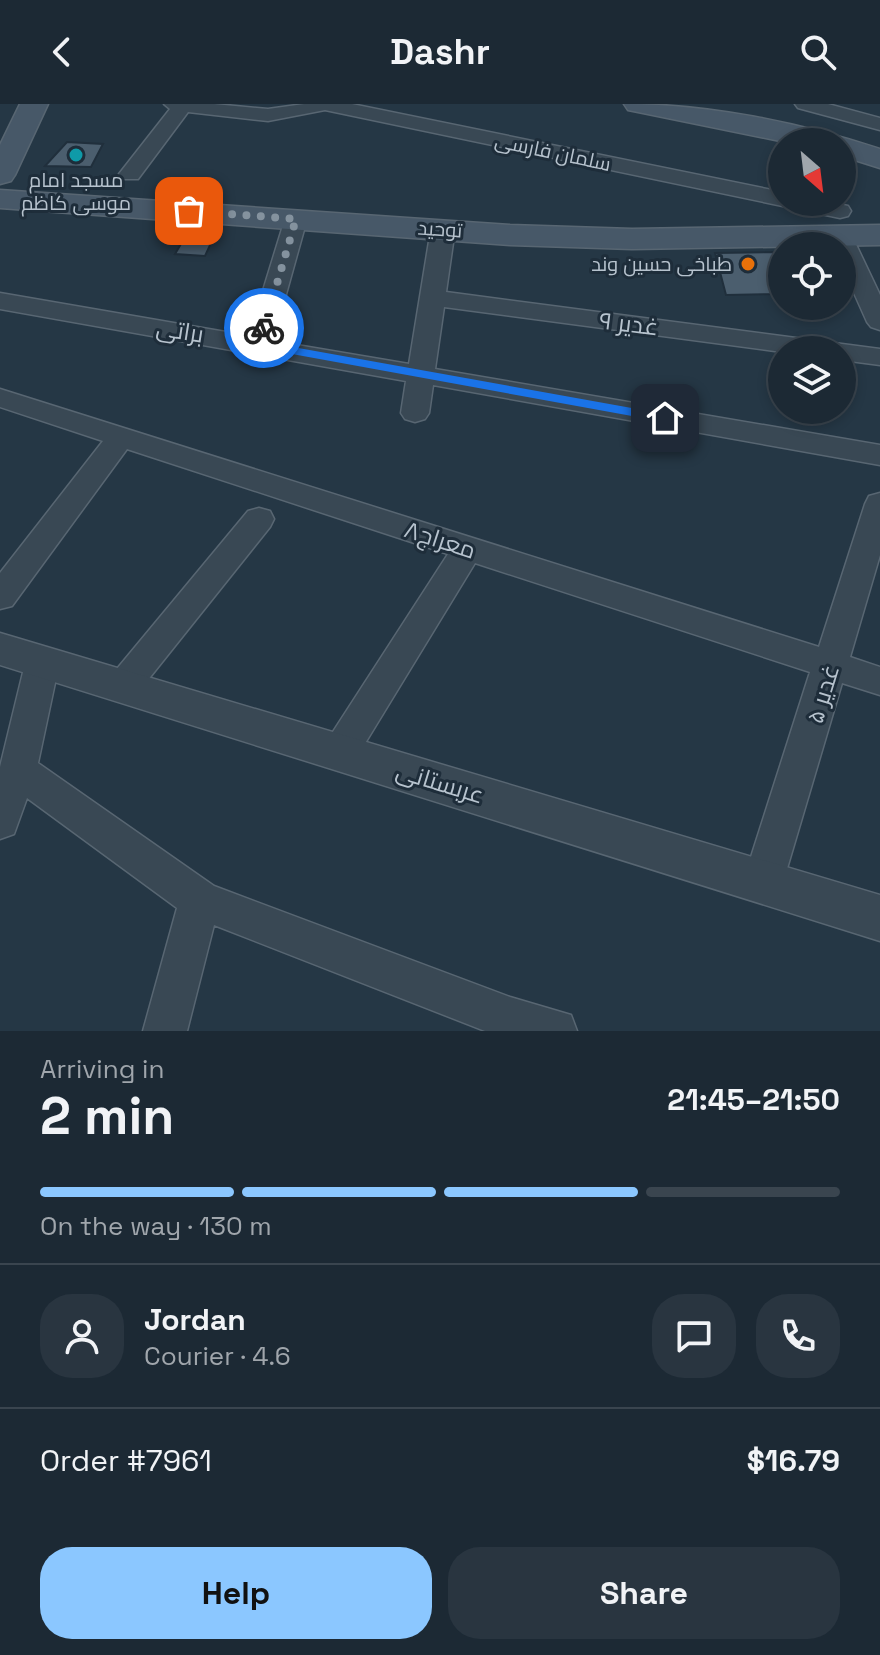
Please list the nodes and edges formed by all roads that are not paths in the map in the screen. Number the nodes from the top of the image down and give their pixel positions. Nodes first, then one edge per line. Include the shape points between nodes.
1 (34, 104) edge
2 (324, 104) edge
3 (638, 104) edge
4 (805, 104) edge
5 (179, 105) edge
6 (880, 124) edge
7 (768, 130) edge
8 (856, 147) edge
9 (856, 150) edge
10 (880, 150) edge
11 (880, 159) edge
12 (130, 174) dead end
13 (0, 175) edge
14 (0, 182) edge
15 (768, 196) edge
16 (0, 199) edge
17 (880, 211) edge
18 (824, 216) edge
19 (296, 219) junction
20 (840, 224) junction
21 (544, 225) junction
22 (443, 229) junction
23 (880, 235) edge
24 (432, 298) junction
25 (0, 301) edge
26 (880, 322) edge
27 (768, 342) edge
28 (259, 345) junction
29 (856, 354) edge
30 (880, 357) edge
31 (420, 376) junction
32 (0, 398) edge
33 (415, 413) dead end
34 (121, 437) junction
35 (880, 455) edge
36 (880, 504) edge
37 (259, 519) dead end
38 (467, 549) junction
39 (0, 597) edge
40 (0, 649) edge
41 (42, 664) junction
42 (831, 665) junction
43 (880, 681) edge
44 (123, 686) junction
45 (340, 752) junction
46 (18, 770) junction
47 (0, 822) edge
48 (763, 882) junction
49 (200, 900) junction
50 (880, 918) edge
51 (165, 1031) edge
52 (555, 1031) edge

1 - 13 main road
2 - 5 street via 271,118
2 - 15 street, سلمان فارسی
3 - 7 main road
4 - 6 street
5 - 12 street
8 - 10 main road
9 - 11 main road
14 - 21 main road, توحید via 455,212
16 - 19 main road, توحید
17 - 20 main road, توحید
18 - 20 street
19 - 22 main road, توحید
19 - 28 street
20 - 21 main road, توحید via 632,239
20 - 23 main road, توحید
20 - 26 street
21 - 22 main road, توحید
22 - 24 street
24 - 27 street, غدیر ۹
24 - 31 street
25 - 28 street, براتی
28 - 31 street, براتی
29 - 30 street
31 - 33 street
31 - 35 street, براتی
32 - 34 street, معراج۸
34 - 38 street, معراج۸
34 - 39 street
36 - 42 street, غدیر ۵
37 - 44 street
38 - 42 street, معراج۸
38 - 45 street
40 - 41 street, عربستانی
41 - 44 street, عربستانی
41 - 46 street
42 - 43 street, معراج۸
42 - 48 street, غدیر ۵
44 - 45 street, عربستانی
45 - 48 street, عربستانی
46 - 47 street
46 - 49 street
48 - 50 street, عربستانی
49 - 51 street
49 - 52 street via 510,1019

